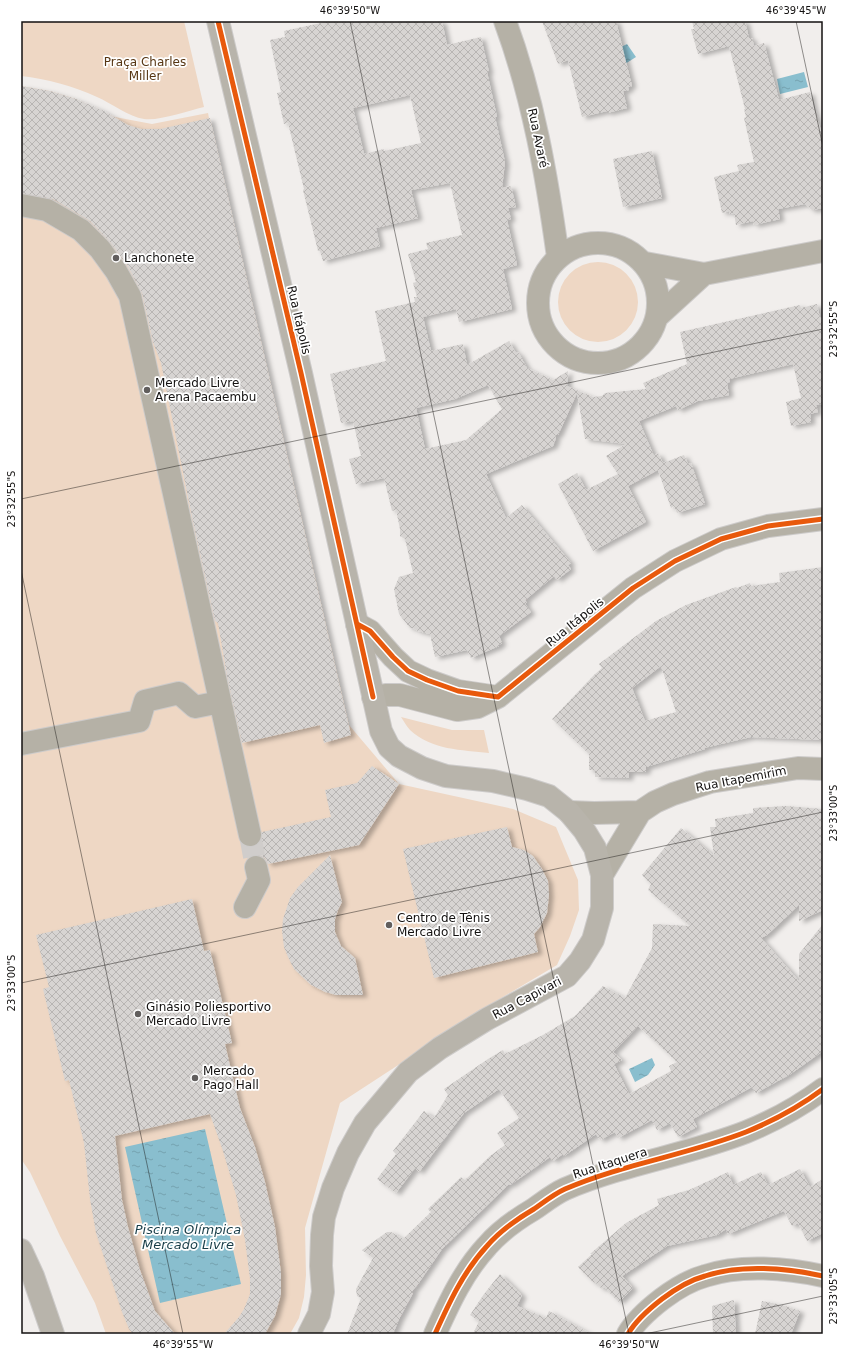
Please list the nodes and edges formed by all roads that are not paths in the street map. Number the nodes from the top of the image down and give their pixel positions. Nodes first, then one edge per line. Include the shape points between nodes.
1 (218, 21) edge
2 (506, 21) edge
3 (21, 205) edge
4 (823, 251) edge
5 (558, 257) junction
6 (645, 263) junction
7 (704, 274) junction
8 (657, 317) junction
9 (823, 519) edge
10 (357, 624) junction
11 (374, 697) junction
12 (498, 697) junction
13 (220, 702) junction
14 (21, 744) edge
15 (823, 768) edge
16 (569, 812) junction
17 (640, 812) junction
18 (250, 835) tunnel mouth
19 (256, 867) tunnel mouth
20 (602, 875) junction
21 (245, 907) dead end
22 (823, 1090) edge
23 (21, 1250) edge
24 (33, 1276) junction
25 (823, 1276) edge
26 (54, 1334) edge
27 (70, 1334) edge
28 (309, 1334) edge
29 (435, 1334) edge
30 (628, 1334) edge

1 - 10 main road, Rua Itápolis
2 - 5 street, Rua Avaré via 536,127
3 - 13 street via 47,210 81,230 100,249 130,296
4 - 7 street
5 - 6 street via 574,247 593,242 612,244 630,251
5 - 8 street via 544,275 537,301 539,318 547,336 561,351 578,360 598,364 618,360 636,351 650,336
6 - 7 street
6 - 8 street via 655,280 659,298
7 - 8 street
9 - 12 street, Rua Itápolis via 768,526 721,539 675,561 633,588
10 - 11 main road, Rua Itápolis
10 - 12 street via 370,631 408,671 458,691
11 - 12 street, Rua Itápolis via 400,695 457,710 478,708
11 - 16 main road, Rua Capivari via 381,731 389,747 399,756 422,768 446,776 493,781 549,796
13 - 14 street via 195,707 179,693 145,701 139,721
13 - 18 street
15 - 17 street, Rua Itapemirim via 798,768 710,782 673,794
16 - 17 street
16 - 20 main road, Rua Capivari via 595,848
17 - 20 street, Rua Itapemirim
19 - 21 street via 259,880
20 - 28 main road, Rua Capivari via 602,908 593,940 567,976 440,1048 408,1072 365,1123 348,1153 324,1217 321,1258 323,1292 319,1314
22 - 29 street, Rua Itaquera via 778,1118 745,1132 600,1175 563,1190 511,1223 487,1245 465,1273
23 - 24 main road
24 - 26 main road
24 - 27 main road
25 - 30 street via 769,1268 734,1270 704,1276 674,1291 648,1309

